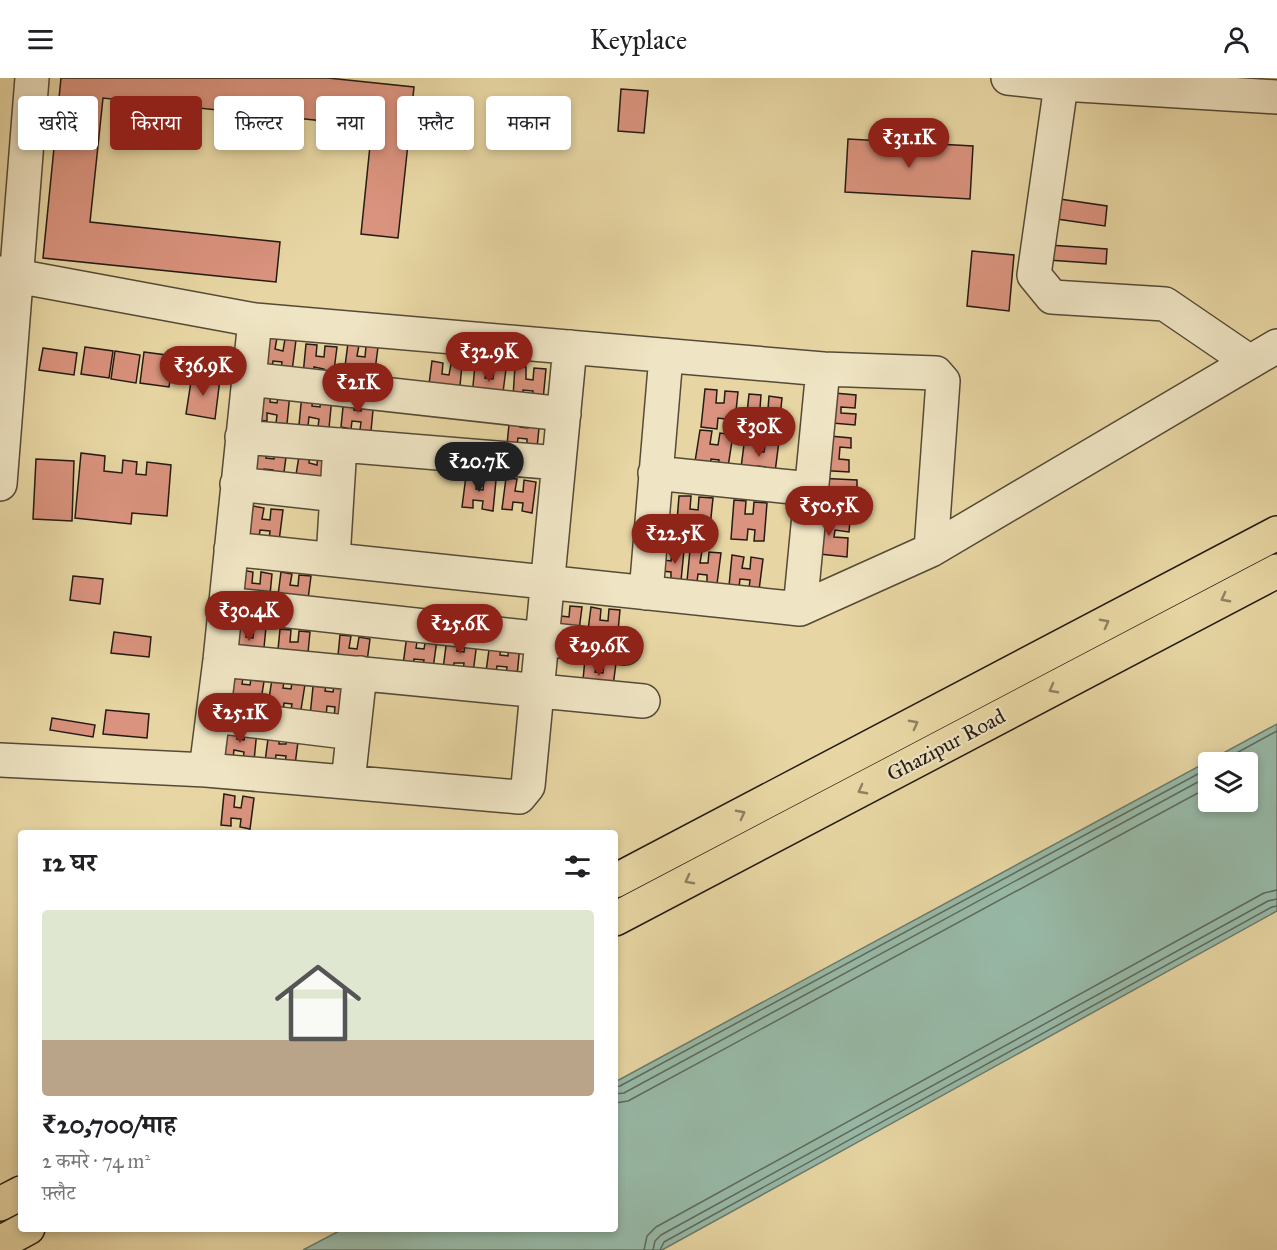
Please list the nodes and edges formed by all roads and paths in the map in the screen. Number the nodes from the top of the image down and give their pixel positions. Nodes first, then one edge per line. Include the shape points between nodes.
1 (32, 78) edge
2 (1008, 78) edge
3 (1062, 81) edge
4 (1277, 97) edge
5 (8, 274) edge
6 (255, 320) junction
7 (570, 347) junction
8 (1263, 354) edge
9 (666, 356) junction
10 (824, 369) junction
11 (4, 372) edge
12 (248, 379) junction
13 (564, 414) junction
14 (242, 437) junction
15 (2, 443) edge
16 (340, 445) junction
17 (559, 463) junction
18 (655, 473) junction
19 (0, 484) edge
20 (237, 484) junction
21 (811, 489) junction
22 (337, 495) junction
23 (1277, 533) edge
24 (231, 549) junction
25 (931, 550) junction
26 (333, 560) junction
27 (1277, 571) edge
28 (548, 583) junction
29 (646, 593) junction
30 (225, 604) junction
31 (800, 609) junction
32 (543, 638) junction
33 (625, 648) dead end
34 (220, 660) junction
35 (360, 673) junction
36 (538, 691) junction
37 (643, 701) dead end
38 (213, 716) junction
39 (353, 733) junction
40 (0, 760) edge
41 (206, 770) junction
42 (348, 782) junction
43 (618, 879) edge
44 (618, 917) edge
45 (18, 1195) edge
46 (0, 1204) edge
47 (21, 1232) edge
48 (0, 1243) edge

1 - 5 street
2 - 3 street
3 - 4 street
3 - 8 street via 1034,274 1052,297 1165,304
5 - 6 street
5 - 11 street
6 - 7 street
6 - 12 street
7 - 9 street
7 - 13 street
8 - 25 street
9 - 10 street
9 - 18 street
10 - 21 street
10 - 25 street via 936,373 942,378
11 - 15 street
12 - 13 street
12 - 14 street
13 - 17 street
14 - 16 street
14 - 20 street
15 - 19 street
16 - 17 street
16 - 22 street
17 - 28 street
18 - 21 street
18 - 29 street
20 - 22 street
20 - 24 street
21 - 31 street
22 - 26 street
43 -> 23 main road, Ghazipur Road
24 - 26 street
24 - 30 street
25 - 31 street
26 - 28 street
27 -> 44 main road, Ghazipur Road
28 - 29 street
28 - 32 street
29 - 31 street
30 - 32 street
30 - 34 street
32 - 33 street
32 - 36 street
34 - 35 street
34 - 38 street
35 - 36 street
35 - 39 street
36 - 37 street
36 - 42 street via 528,786 519,797
38 - 39 street
38 - 41 street
39 - 42 street
40 - 41 street
41 - 42 street
45 - 46 main road
47 - 48 main road

